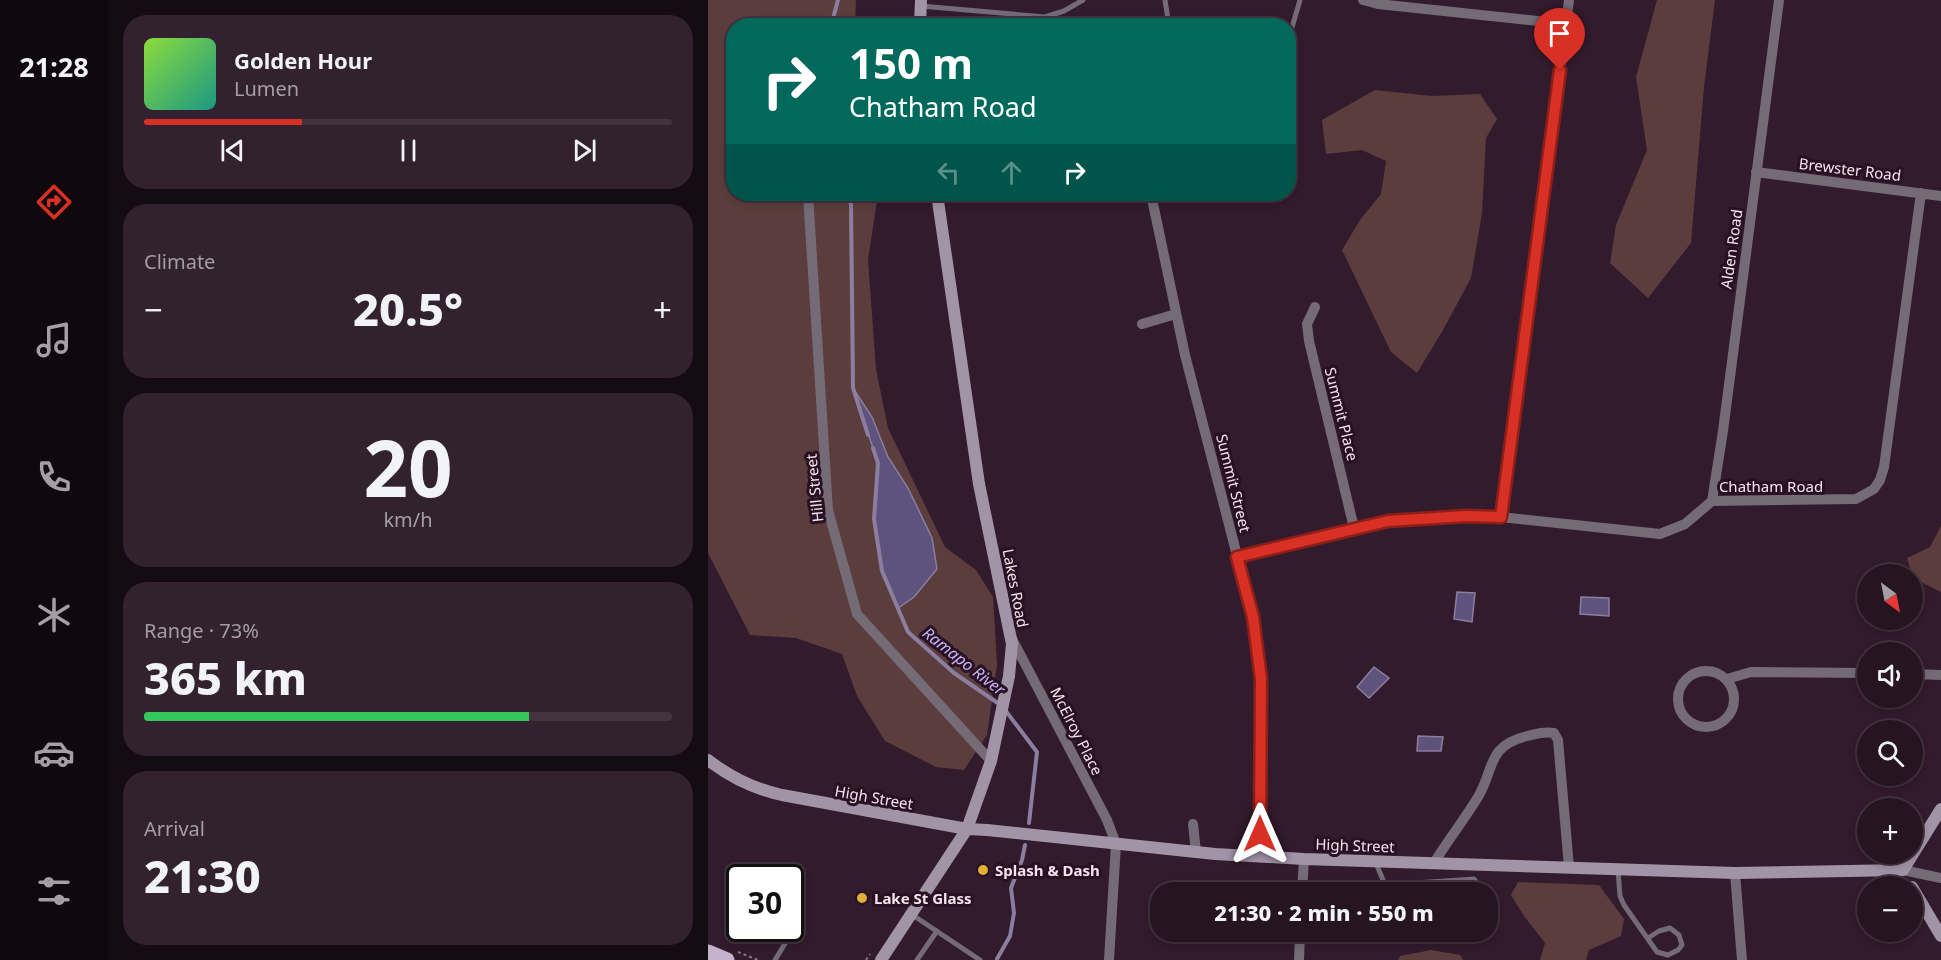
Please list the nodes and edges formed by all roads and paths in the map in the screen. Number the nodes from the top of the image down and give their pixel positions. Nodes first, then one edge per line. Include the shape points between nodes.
1 (1083, 0) edge
2 (1165, 0) edge
3 (1300, 0) edge
4 (1363, 0) edge
5 (1569, 0) edge
6 (1779, 0) edge
7 (921, 3) edge
8 (920, 18) edge
9 (1168, 18) edge
10 (1295, 18) edge
11 (1566, 24) junction
12 (1756, 172) junction
13 (1921, 193) junction
14 (1941, 196) edge
15 (808, 201) edge
16 (938, 201) edge
17 (1152, 201) edge
18 (1315, 308) dead end
19 (1176, 315) junction
20 (1142, 324) dead end
21 (1712, 501) junction
22 (1501, 517) junction
23 (1354, 528) junction
24 (1237, 557) junction
25 (1010, 634) junction
26 (1857, 673) edge
27 (1923, 674) edge
28 (1941, 675) edge
29 (1727, 679) junction
30 (708, 760) edge
31 (991, 762) junction
32 (1941, 809) edge
33 (1193, 824) dead end
34 (967, 829) junction
35 (1116, 844) junction
36 (1196, 852) junction
37 (1260, 856) junction
38 (1304, 859) junction
39 (1376, 861) junction
40 (1434, 863) junction
41 (1569, 867) junction
42 (1618, 868) junction
43 (1903, 870) junction
44 (1735, 873) junction
45 (1906, 876) edge
46 (1941, 878) edge
47 (1445, 881) joint
48 (1303, 882) edge
49 (1476, 882) edge
50 (1923, 906) edge
51 (911, 914) junction
52 (937, 931) junction
53 (1941, 936) edge
54 (1648, 938) junction
55 (786, 942) edge
56 (1300, 942) edge
57 (708, 952) edge
58 (727, 960) edge
59 (775, 960) edge
60 (881, 960) edge
61 (917, 960) edge
62 (980, 960) edge
63 (1108, 960) edge
64 (1299, 960) edge
65 (1742, 960) edge

1 - 7 lane via 1045,17
2 - 9 lane
3 - 10 lane
4 - 11 street
5 - 11 street
6 - 12 street, Alden Road
7 - 8 street
11 - 22 street
12 - 13 street, Brewster Road
12 - 21 street, Alden Road
13 - 14 street, Brewster Road
13 - 21 street, Chatham Road via 1884,467 1874,489 1856,500
15 - 31 street, Hill Street via 828,510 857,614
16 - 25 street, Lakes Road via 979,484
17 - 19 street, Summit Street
18 - 23 street, Summit Place via 1307,324 1309,341
19 - 20 street
19 - 24 street, Summit Street
21 - 22 street, Chatham Road via 1685,525 1660,534
22 - 23 street, Chatham Road via 1388,521
23 - 24 street, Chatham Road
24 - 37 street, Summit Street via 1253,617 1261,679
25 - 31 street, Lakes Road via 1009,676
25 - 35 street, McElroy Place
26 - 29 street via 1751,672
27 - 28 street
29 - 29 street via 1710,670 1691,674 1679,688 1677,698 1683,716 1698,726 1724,721 1734,705
30 - 34 street, High Street via 738,780 766,792
31 - 34 street, Lakes Road
32 - 43 street
33 - 36 street
34 - 35 street, High Street
34 - 51 street, Lakes Road
35 - 36 street, High Street
35 - 63 street
36 - 37 street, High Street
37 - 38 street, High Street
38 - 39 street, High Street
38 - 48 street
39 - 40 street, High Street
39 - 47 lane via 1385,885
40 - 41 street, High Street
40 - 41 street via 1478,797 1500,749 1519,738 1547,732 1554,733 1558,741
41 - 42 street, High Street
42 - 44 street, High Street
42 - 54 lane via 1620,896
43 - 44 street, High Street
43 - 45 street
43 - 46 street, High Street
44 - 65 street
47 - 49 lane
50 - 53 street
51 - 52 lane
51 - 60 street, Lakes Road
52 - 61 lane
52 - 62 lane
54 - 54 lane via 1657,952 1665,955 1673,954 1682,945 1679,935 1670,928
55 - 59 lane
56 - 64 street
57 - 58 main road

